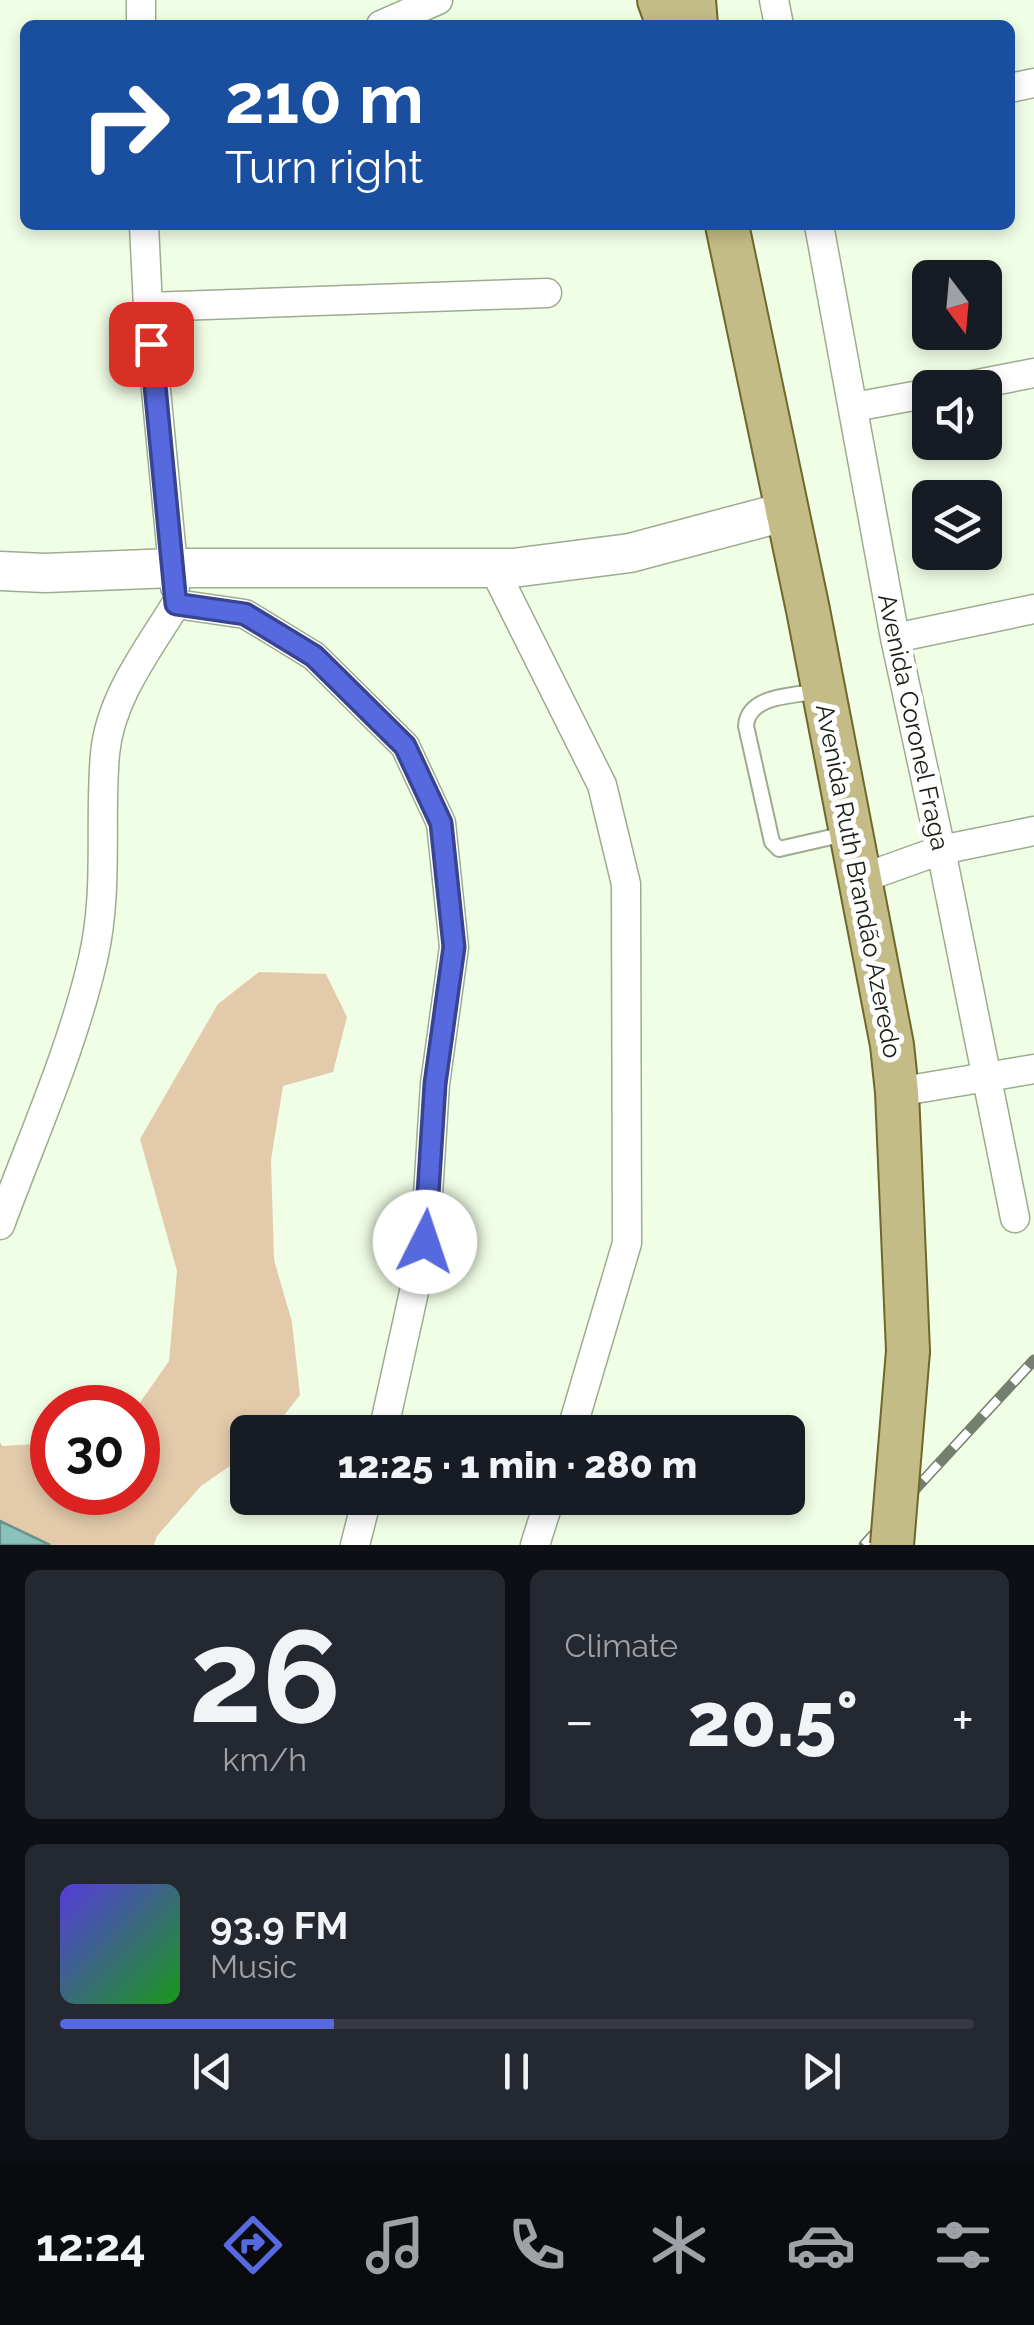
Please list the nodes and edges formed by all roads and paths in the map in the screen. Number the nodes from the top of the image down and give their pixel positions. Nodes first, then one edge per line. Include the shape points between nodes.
1 (438, 0) edge
2 (387, 14) edge
3 (144, 230) edge
4 (729, 230) edge
5 (820, 230) edge
6 (547, 292) dead end
7 (148, 308) junction
8 (1034, 373) edge
9 (1002, 379) edge
10 (912, 396) edge
11 (854, 407) junction
12 (788, 510) junction
13 (494, 569) junction
14 (0, 571) edge
15 (175, 586) junction
16 (1034, 609) edge
17 (894, 638) junction
18 (824, 690) junction
19 (1034, 831) edge
20 (850, 832) junction
21 (941, 850) junction
22 (860, 879) junction
23 (1034, 1069) edge
24 (988, 1078) junction
25 (897, 1092) junction
26 (1015, 1218) dead end
27 (0, 1225) edge
28 (387, 1415) edge
29 (576, 1415) edge
30 (363, 1515) edge
31 (545, 1515) edge
32 (355, 1545) edge
33 (536, 1545) edge
34 (892, 1545) edge

1 - 2 street
3 - 7 street
4 - 12 main road, Avenida Ruth Brandão Azeredo
5 - 11 street, Avenida Coronel Fraga
6 - 7 street
7 - 15 street
8 - 9 street
10 - 11 street
11 - 17 street, Avenida Coronel Fraga
12 - 13 street via 630,553
12 - 18 main road, Avenida Ruth Brandão Azeredo
13 - 15 street
13 - 29 street via 602,786 626,884 627,1243
14 - 15 street
15 - 27 street via 120,696 105,751 93,958
15 - 28 street via 245,614 314,656 405,746 441,823 454,947 435,1084 425,1242
16 - 17 street
17 - 21 street, Avenida Coronel Fraga
18 - 20 main road, Avenida Ruth Brandão Azeredo
18 - 20 lane via 756,704 746,713 746,726 772,842 779,848
19 - 21 street
20 - 22 main road, Avenida Ruth Brandão Azeredo
21 - 22 street
21 - 24 street, Avenida Coronel Fraga
22 - 25 main road, Avenida Ruth Brandão Azeredo
23 - 24 street
24 - 25 street
24 - 26 street, Avenida Coronel Fraga
25 - 34 main road, Avenida Ruth Brandão Azeredo, bridge via 908,1351
30 - 32 street
31 - 33 street

